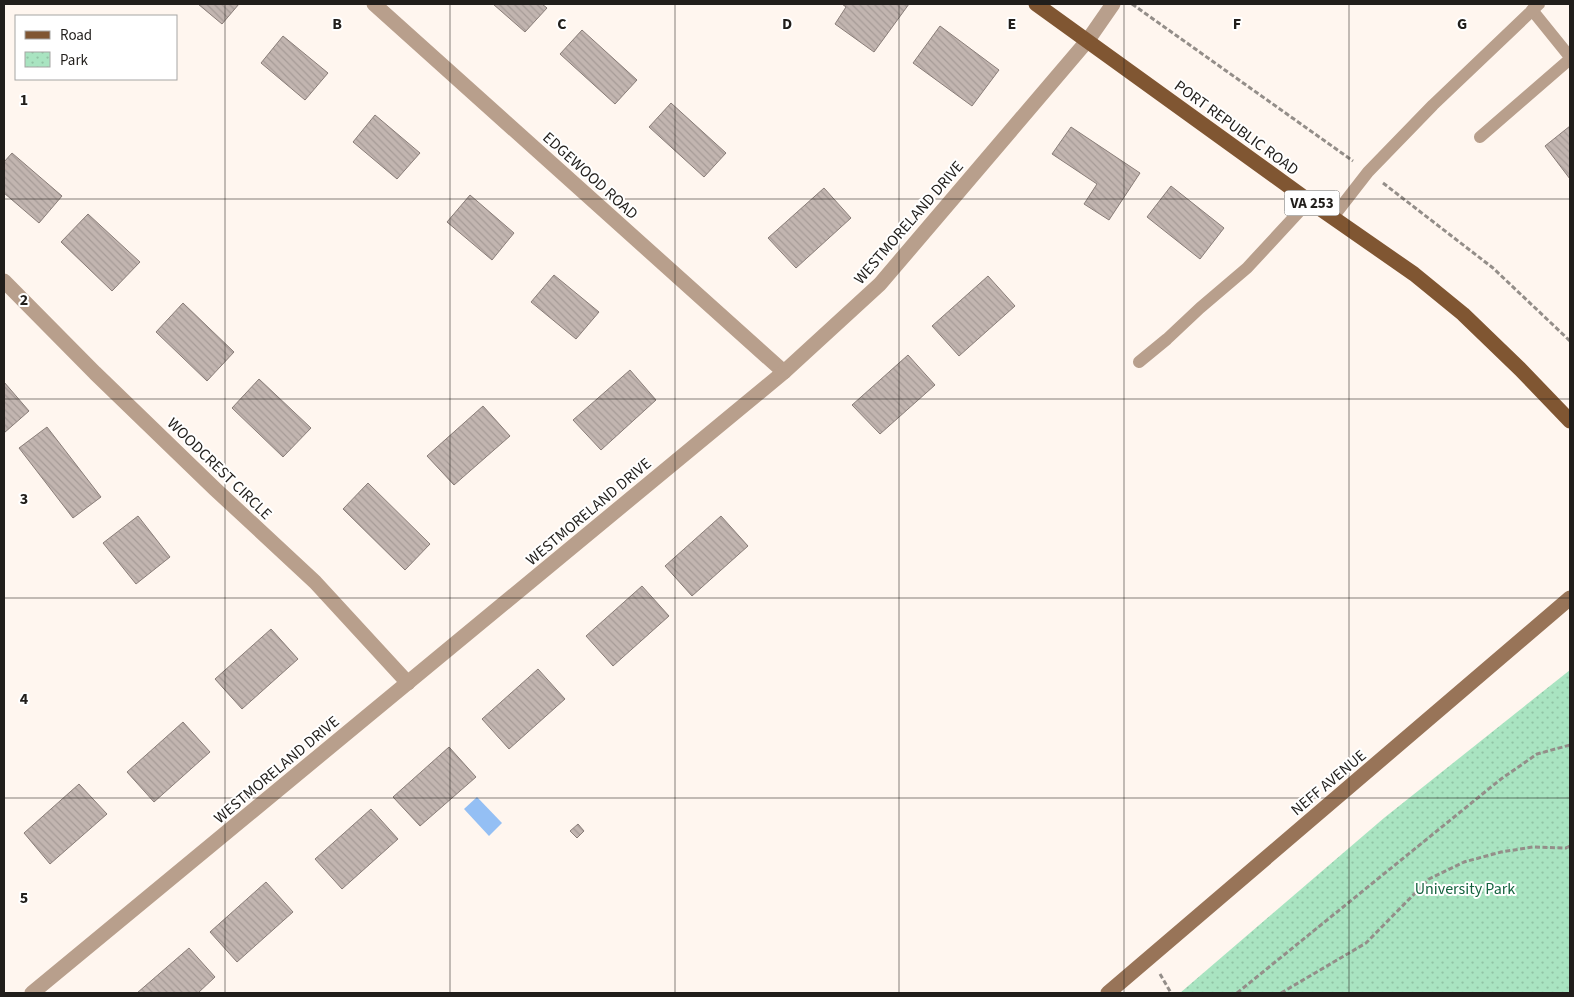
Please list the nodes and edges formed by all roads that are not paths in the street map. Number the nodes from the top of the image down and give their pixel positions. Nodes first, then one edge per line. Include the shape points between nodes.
1 (374, 4) edge
2 (1036, 4) edge
3 (1113, 4) edge
4 (1535, 7) edge
5 (1088, 40) junction
6 (1570, 58) edge
7 (1480, 137) dead end
8 (1309, 201) junction
9 (1333, 217) junction
10 (4, 281) edge
11 (1139, 362) dead end
12 (784, 372) junction
13 (1570, 421) edge
14 (1570, 598) edge
15 (408, 683) junction
16 (32, 993) edge
17 (1108, 993) edge

1 - 12 street, EDGEWOOD ROAD
2 - 5 main road, PORT REPUBLIC ROAD / VA 253
3 - 5 street, WESTMORELAND DRIVE
4 - 6 lane
4 - 9 lane via 1368,172
5 - 8 main road, PORT REPUBLIC ROAD / VA 253
5 - 12 street, WESTMORELAND DRIVE via 880,284
6 - 7 lane
8 - 9 main road, PORT REPUBLIC ROAD / VA 253
8 - 11 lane via 1247,268
9 - 13 main road, PORT REPUBLIC ROAD / VA 253 via 1414,274 1463,314
10 - 15 street, WOODCREST CIRCLE via 95,373 315,582
12 - 15 street, WESTMORELAND DRIVE
14 - 17 main road, NEFF AVENUE
15 - 16 street, WESTMORELAND DRIVE

